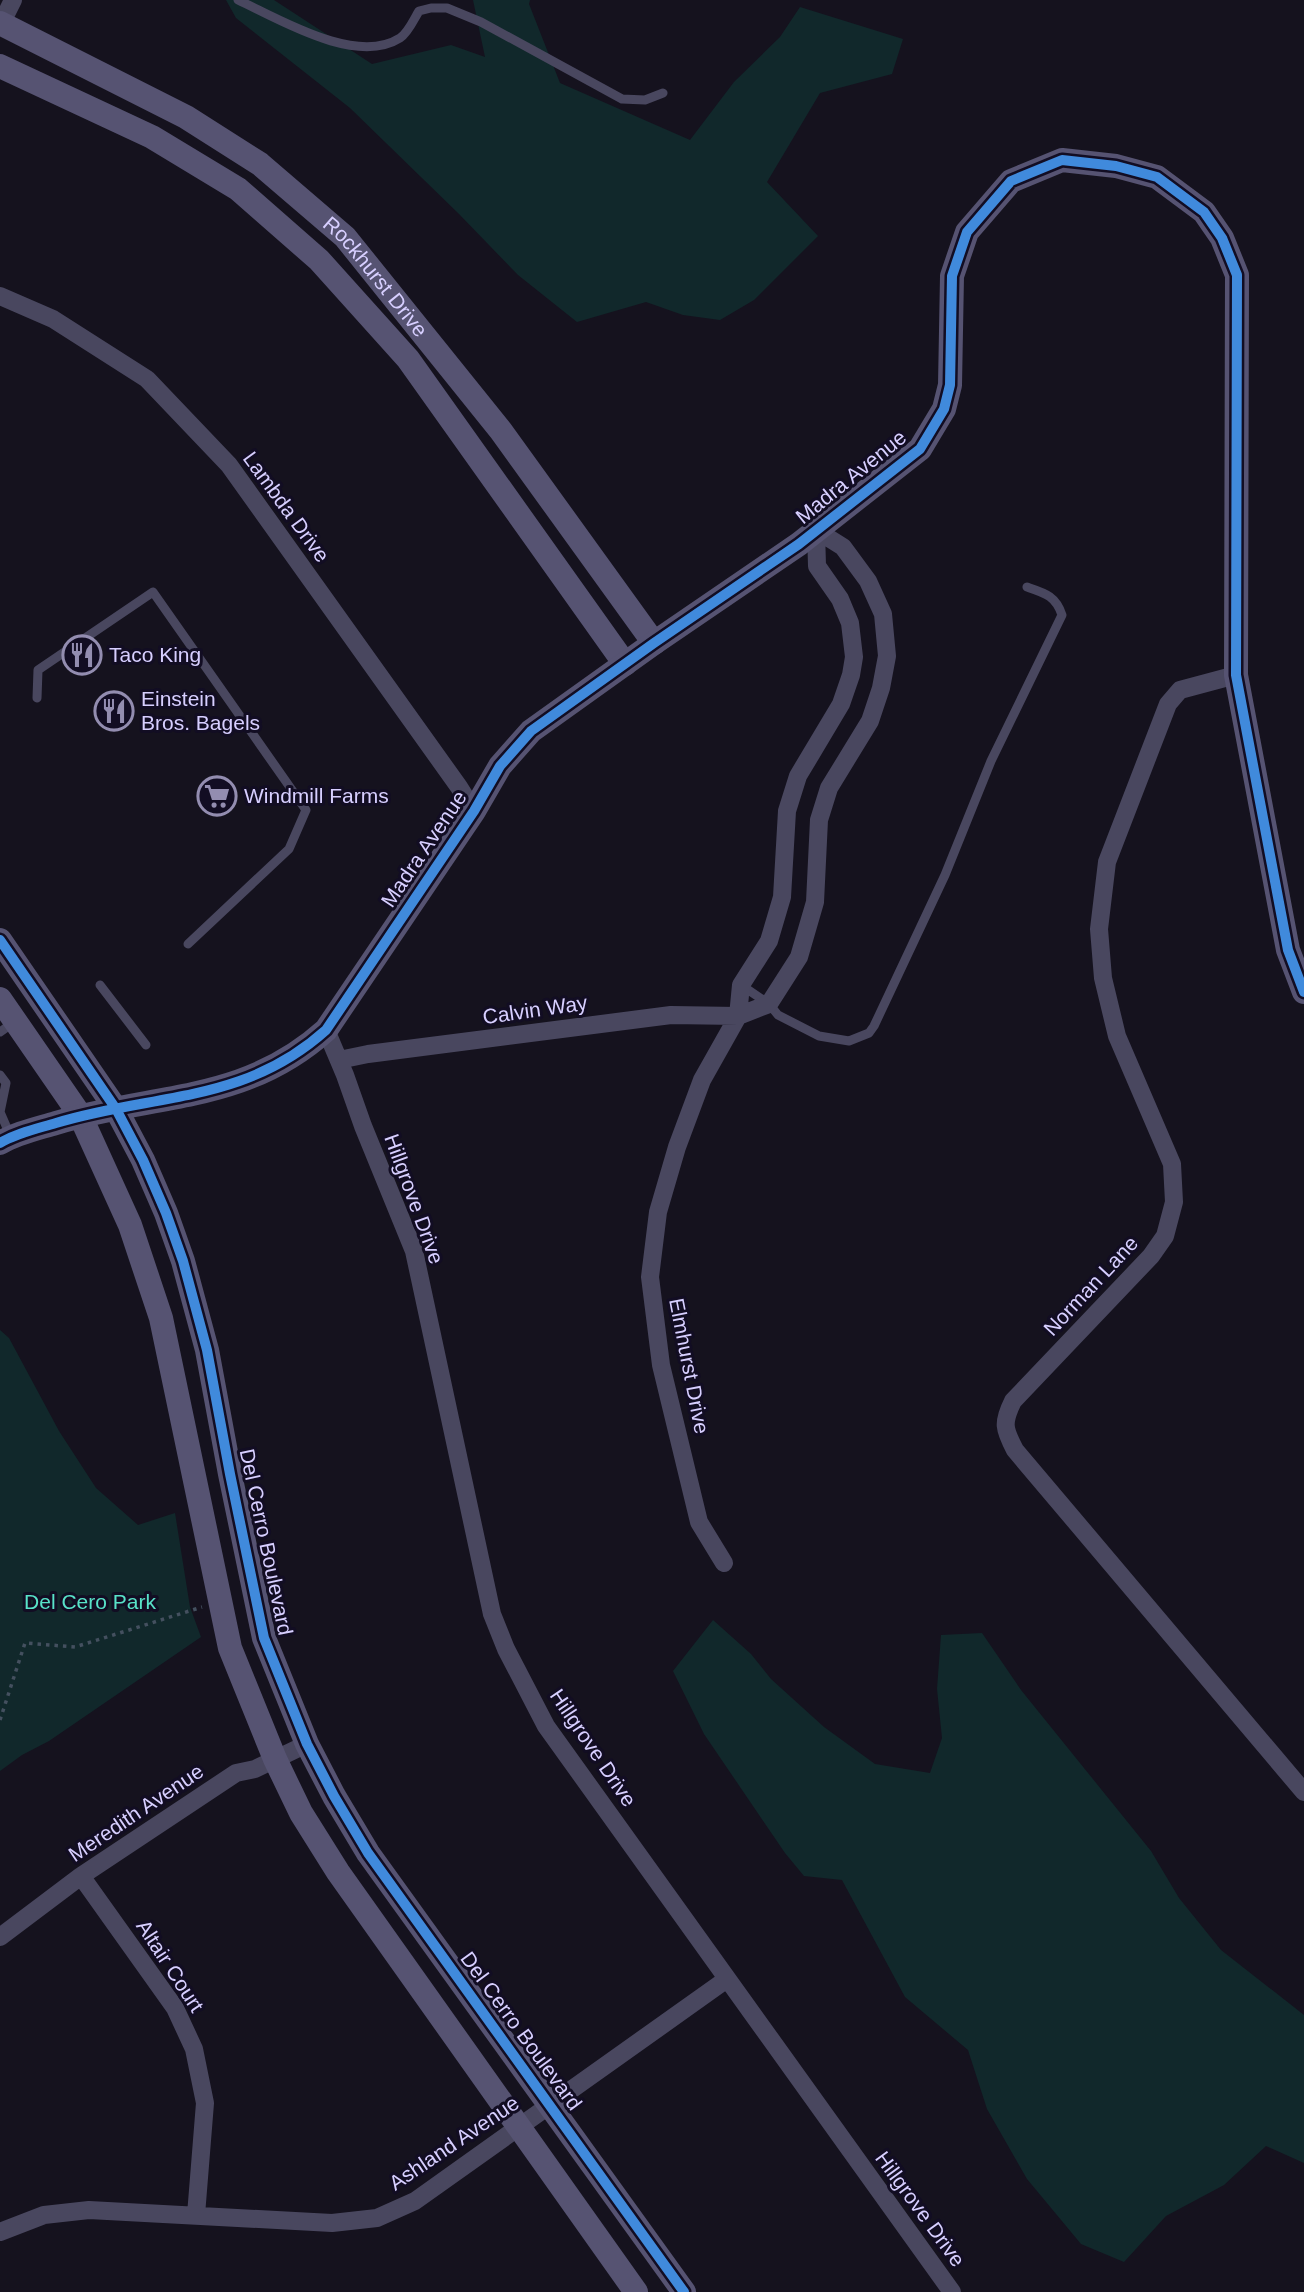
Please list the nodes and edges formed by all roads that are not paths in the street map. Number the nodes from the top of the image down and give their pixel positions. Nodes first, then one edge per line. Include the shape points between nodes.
1 (13, 0) edge
2 (238, 0) edge
3 (1, 24) edge
4 (0, 66) edge
5 (663, 93) dead end
6 (0, 296) edge
7 (816, 530) junction
8 (1027, 587) dead end
9 (654, 643) junction
10 (625, 664) junction
11 (1236, 675) junction
12 (37, 698) dead end
13 (474, 811) junction
14 (0, 940) edge
15 (188, 944) dead end
16 (100, 985) dead end
17 (741, 985) junction
18 (1304, 992) edge
19 (0, 999) edge
20 (769, 1004) junction
21 (737, 1016) junction
22 (8, 1026) edge
23 (326, 1030) junction
24 (146, 1045) dead end
25 (339, 1060) junction
26 (0, 1075) edge
27 (116, 1109) junction
28 (0, 1112) edge
29 (80, 1115) junction
30 (6, 1140) edge
31 (724, 1563) dead end
32 (307, 1744) junction
33 (275, 1759) junction
34 (1304, 1792) edge
35 (81, 1876) junction
36 (0, 1937) edge
37 (727, 1979) junction
38 (551, 2105) junction
39 (518, 2129) junction
40 (196, 2215) junction
41 (0, 2232) edge
42 (636, 2292) edge
43 (684, 2292) edge
44 (952, 2292) edge

1 - 3 street
2 - 5 lane via 340,44 359,47 402,37 418,11 447,8 622,99 645,100
3 - 9 street, Rockhurst Drive via 186,117 261,164 345,237 501,431
4 - 10 street, Rockhurst Drive via 152,137 227,182 319,260 408,359
6 - 13 street, Lambda Drive via 52,319 146,379 229,465
7 - 9 street, Madra Avenue
7 - 11 street, Madra Avenue via 920,449 944,409 950,385 952,276 967,232 1010,181 1062,160 1116,166 1157,177 1204,212 1222,238 1237,275
7 - 17 street, Elmhurst Drive via 817,566 850,623 854,657 841,704 798,776 787,811 782,897 769,941
7 - 20 street via 844,547 868,581 883,614 887,656 870,721 829,788 819,820 815,902 799,957
8 - 20 lane via 1058,602 1062,615 991,761 945,875 874,1026 858,1038 837,1041 778,1015
9 - 10 street, Madra Avenue
10 - 13 street, Madra Avenue via 531,731 500,766
11 - 18 street, Madra Avenue via 1289,950
11 - 34 street, Norman Lane via 1180,690 1168,704 1107,862 1099,929 1102,978 1118,1036 1172,1164 1174,1202 1165,1236 1013,1401 1005,1431 1016,1450
12 - 15 lane via 38,670 153,592 306,810 289,849
13 - 23 street, Madra Avenue
14 - 27 street, Del Cerro Boulevard
16 - 24 lane
17 - 20 lane
17 - 21 street, Elmhurst Drive
19 - 22 street
20 - 21 street
21 - 25 street, Calvin Way via 671,1015
21 - 31 street, Elmhurst Drive via 702,1080 677,1147 658,1212 650,1277 661,1365 699,1522
22 - 29 street
23 - 25 street, Hillgrove Drive
23 - 27 street, Madra Avenue via 267,1072 207,1092
25 - 37 street, Hillgrove Drive via 414,1251 492,1614 506,1649 546,1726
26 - 28 lane via 6,1083
27 - 29 street, Madra Avenue
27 - 32 street, Del Cerro Boulevard via 144,1160 187,1273 207,1350 264,1638
28 - 30 lane
29 - 30 street, Madra Avenue
29 - 33 street via 130,1225 161,1318 230,1648
32 - 33 street, Meredith Avenue
32 - 38 street, Del Cerro Boulevard via 369,1853
33 - 35 street, Meredith Avenue via 236,1773
33 - 39 street via 301,1813 338,1872
35 - 36 street, Meredith Avenue
35 - 40 street, Altair Court via 175,2008 194,2049 205,2103
37 - 38 street, Ashland Avenue
37 - 44 street, Hillgrove Drive
38 - 39 street, Ashland Avenue
38 - 43 street, Del Cerro Boulevard
39 - 40 street, Ashland Avenue via 415,2200 377,2218 332,2223
39 - 42 street
40 - 41 street, Ashland Avenue via 89,2210 44,2215

